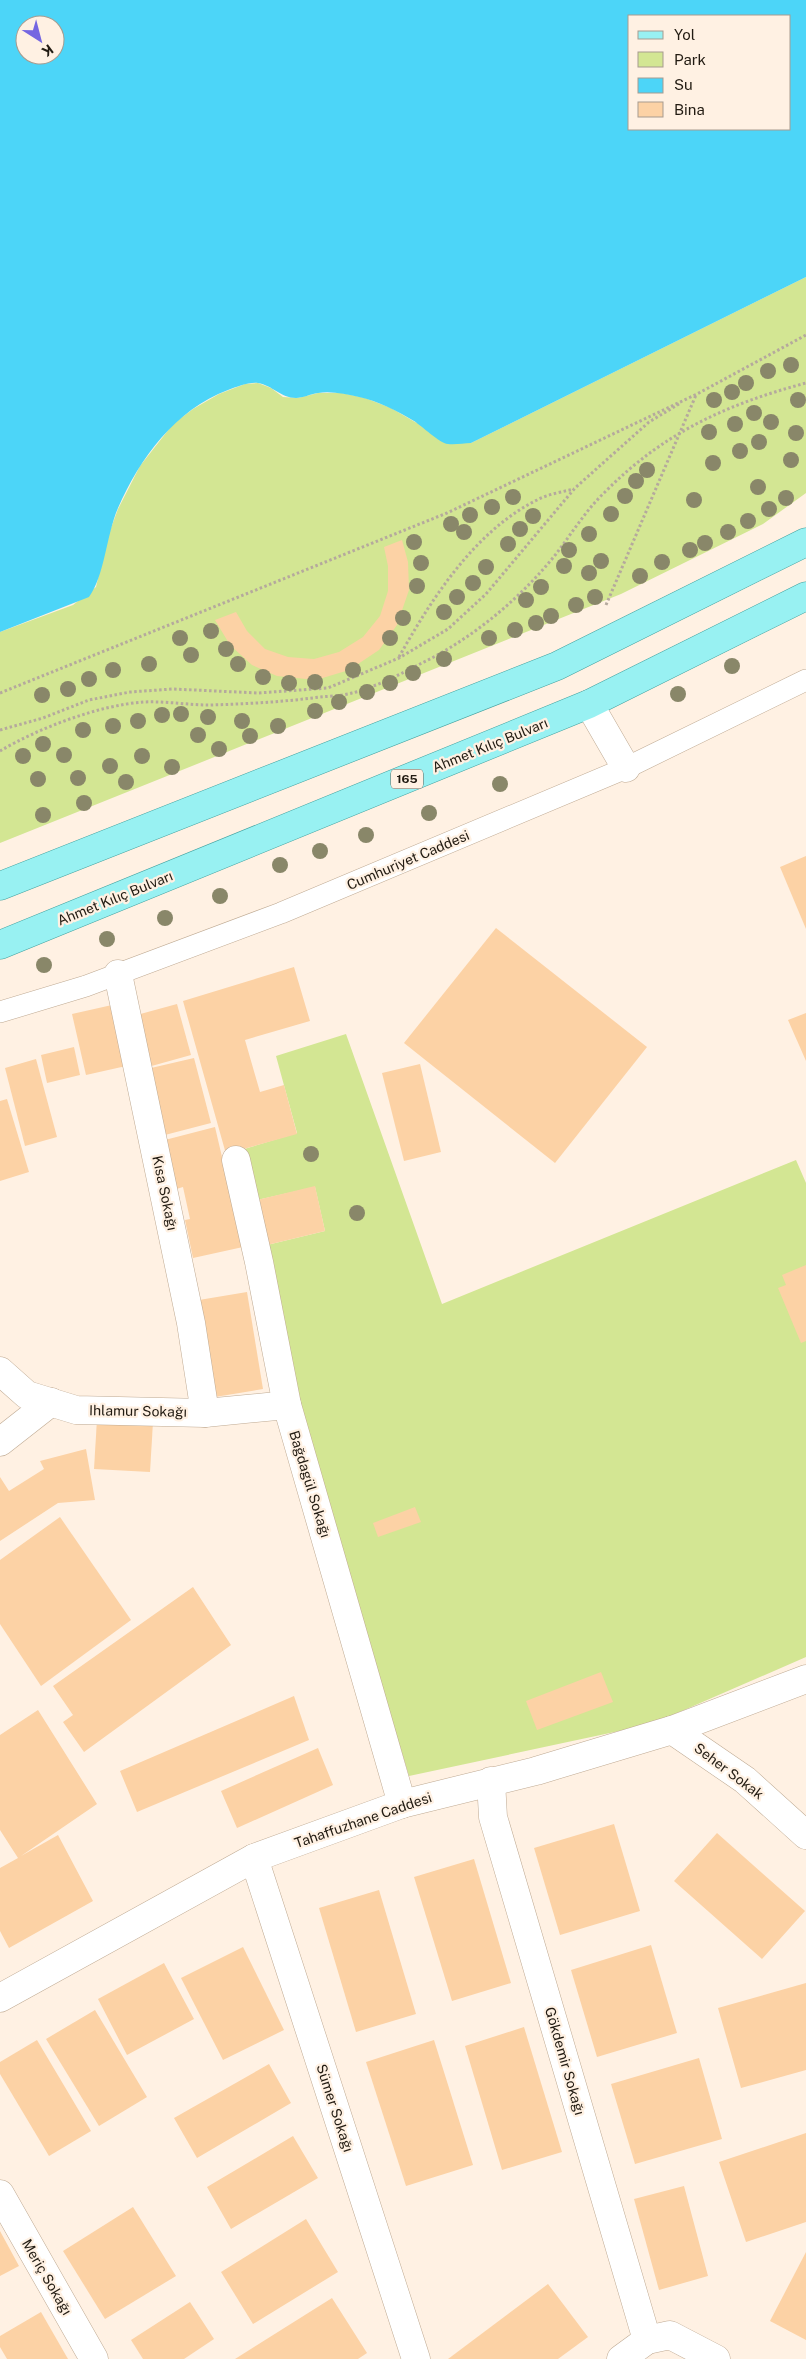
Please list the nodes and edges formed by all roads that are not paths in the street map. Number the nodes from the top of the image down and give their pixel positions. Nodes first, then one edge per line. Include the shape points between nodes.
1 (806, 542) edge
2 (806, 596) edge
3 (806, 680) edge
4 (589, 704) junction
5 (626, 768) junction
6 (0, 886) edge
7 (0, 945) edge
8 (118, 974) junction
9 (0, 1012) edge
10 (236, 1160) dead end
11 (0, 1371) edge
12 (51, 1402) junction
13 (287, 1405) junction
14 (205, 1413) junction
15 (0, 1442) edge
16 (806, 1680) edge
17 (672, 1730) junction
18 (491, 1781) junction
19 (402, 1804) junction
20 (806, 1835) edge
21 (254, 1858) junction
22 (0, 1998) edge
23 (0, 2194) edge
24 (647, 2340) junction
25 (94, 2359) edge
26 (416, 2359) edge
27 (622, 2359) edge
28 (716, 2359) edge

1 - 6 main road via 557,666
2 - 4 main road, Ahmet Kılıç Bulvarı / 165
3 - 5 street, Cumhuriyet Caddesi
4 - 5 street
4 - 7 main road, Ahmet Kılıç Bulvarı / 165
5 - 8 street, Cumhuriyet Caddesi via 281,913
8 - 9 street, Cumhuriyet Caddesi
8 - 14 street, Kısa Sokağı via 191,1323
10 - 13 street, Bağdagül Sokağı
11 - 12 street, Ihlamur Sokağı via 27,1395
12 - 14 street, Ihlamur Sokağı via 76,1410
12 - 15 street
13 - 14 street, Ihlamur Sokağı
13 - 19 street, Bağdagül Sokağı
16 - 17 street, Tahaffuzhane Caddesi
17 - 18 street, Tahaffuzhane Caddesi via 536,1771
17 - 20 street, Seher Sokak via 745,1780
18 - 19 street, Tahaffuzhane Caddesi
18 - 24 street, Gökdemir Sokağı via 493,1817
19 - 21 street, Tahaffuzhane Caddesi
21 - 22 street, Tahaffuzhane Caddesi
21 - 26 street, Sümer Sokağı
23 - 25 street, Meriç Sokağı
24 - 27 street
24 - 28 street via 670,2335

